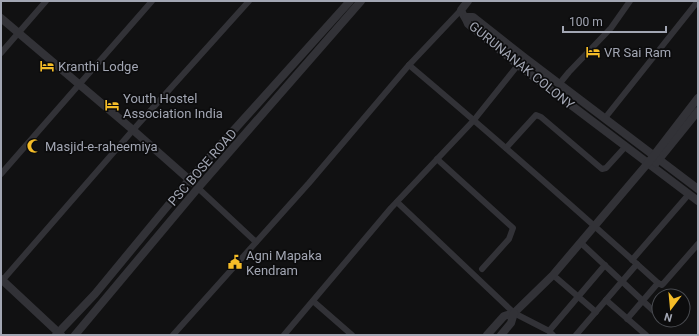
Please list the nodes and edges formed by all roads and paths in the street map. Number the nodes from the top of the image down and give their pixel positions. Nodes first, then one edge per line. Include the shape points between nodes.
1 (46, 1) edge
2 (152, 1) edge
3 (249, 1) edge
4 (350, 1) edge
5 (361, 1) edge
6 (468, 1) edge
7 (630, 1) edge
8 (698, 1) edge
9 (463, 13) junction
10 (1, 18) edge
11 (18, 32) junction
12 (1, 52) edge
13 (409, 65) junction
14 (518, 65) junction
15 (560, 83) junction
16 (79, 84) junction
17 (698, 98) edge
18 (698, 111) edge
19 (605, 118) junction
20 (474, 120) junction
21 (695, 121) edge
22 (133, 130) junction
23 (626, 146) junction
24 (506, 148) junction
25 (437, 159) junction
26 (653, 161) junction
27 (1, 174) edge
28 (189, 180) junction
29 (198, 188) junction
30 (698, 189) edge
31 (689, 194) junction
32 (698, 200) edge
33 (397, 202) junction
34 (595, 226) junction
35 (256, 242) junction
36 (581, 243) junction
37 (698, 244) edge
38 (635, 262) junction
39 (605, 265) junction
40 (482, 269) dead end
41 (553, 275) junction
42 (1, 281) edge
43 (622, 282) junction
44 (658, 283) junction
45 (578, 297) junction
46 (606, 300) junction
47 (313, 301) junction
48 (643, 301) junction
49 (651, 308) edge
50 (596, 312) junction
51 (514, 313) junction
52 (627, 319) junction
53 (551, 333) edge
54 (58, 334) edge
55 (75, 335) edge
56 (173, 335) edge
57 (284, 335) edge
58 (352, 335) edge
59 (487, 335) edge
60 (501, 335) edge
61 (576, 335) edge
62 (646, 335) edge

1 - 11 street
2 - 16 street
3 - 22 street
4 - 28 street, PSC BOSE ROAD
5 - 29 street, PSC BOSE ROAD
6 - 9 street
7 - 15 street via 611,28
8 - 19 street
9 - 13 street
9 - 14 street, GURUNANAK COLONY via 468,24
9 - 15 street, GURUNANAK COLONY via 473,17
10 - 11 street
11 - 12 street
11 - 16 street
13 - 20 street
13 - 35 street
14 - 20 street
14 - 23 street, GURUNANAK COLONY
15 - 19 street, GURUNANAK COLONY
16 - 22 street
16 - 27 street
17 - 26 street
18 - 21 street
19 - 26 street, GURUNANAK COLONY
20 - 24 street
20 - 25 street
21 - 26 street
22 - 28 street
22 - 42 street
23 - 24 street via 606,168 602,169 536,115
23 - 26 street, GURUNANAK COLONY
24 - 34 street
25 - 33 street
25 - 40 street via 513,228 509,239
26 - 30 street, GURUNANAK COLONY
26 - 31 street, GURUNANAK COLONY
26 - 34 street
28 - 29 street
28 - 54 street, PSC BOSE ROAD via 95,294
29 - 35 street
29 - 55 street, PSC BOSE ROAD
31 - 32 street, GURUNANAK COLONY
31 - 38 street
33 - 47 street
33 - 51 street
34 - 36 street
34 - 38 street
35 - 56 street
36 - 39 street
36 - 41 street
37 - 44 street via 662,285
38 - 43 street
38 - 44 street
39 - 43 street
39 - 45 street
41 - 45 street
41 - 51 street
42 - 54 street
43 - 46 street
43 - 48 street
44 - 48 street
45 - 50 street
45 - 53 street
46 - 50 street
46 - 52 street
47 - 57 street
47 - 58 street
48 - 49 street
48 - 52 street
50 - 61 street
51 - 53 street
51 - 59 street via 504,316
51 - 60 street via 511,323
52 - 62 street

